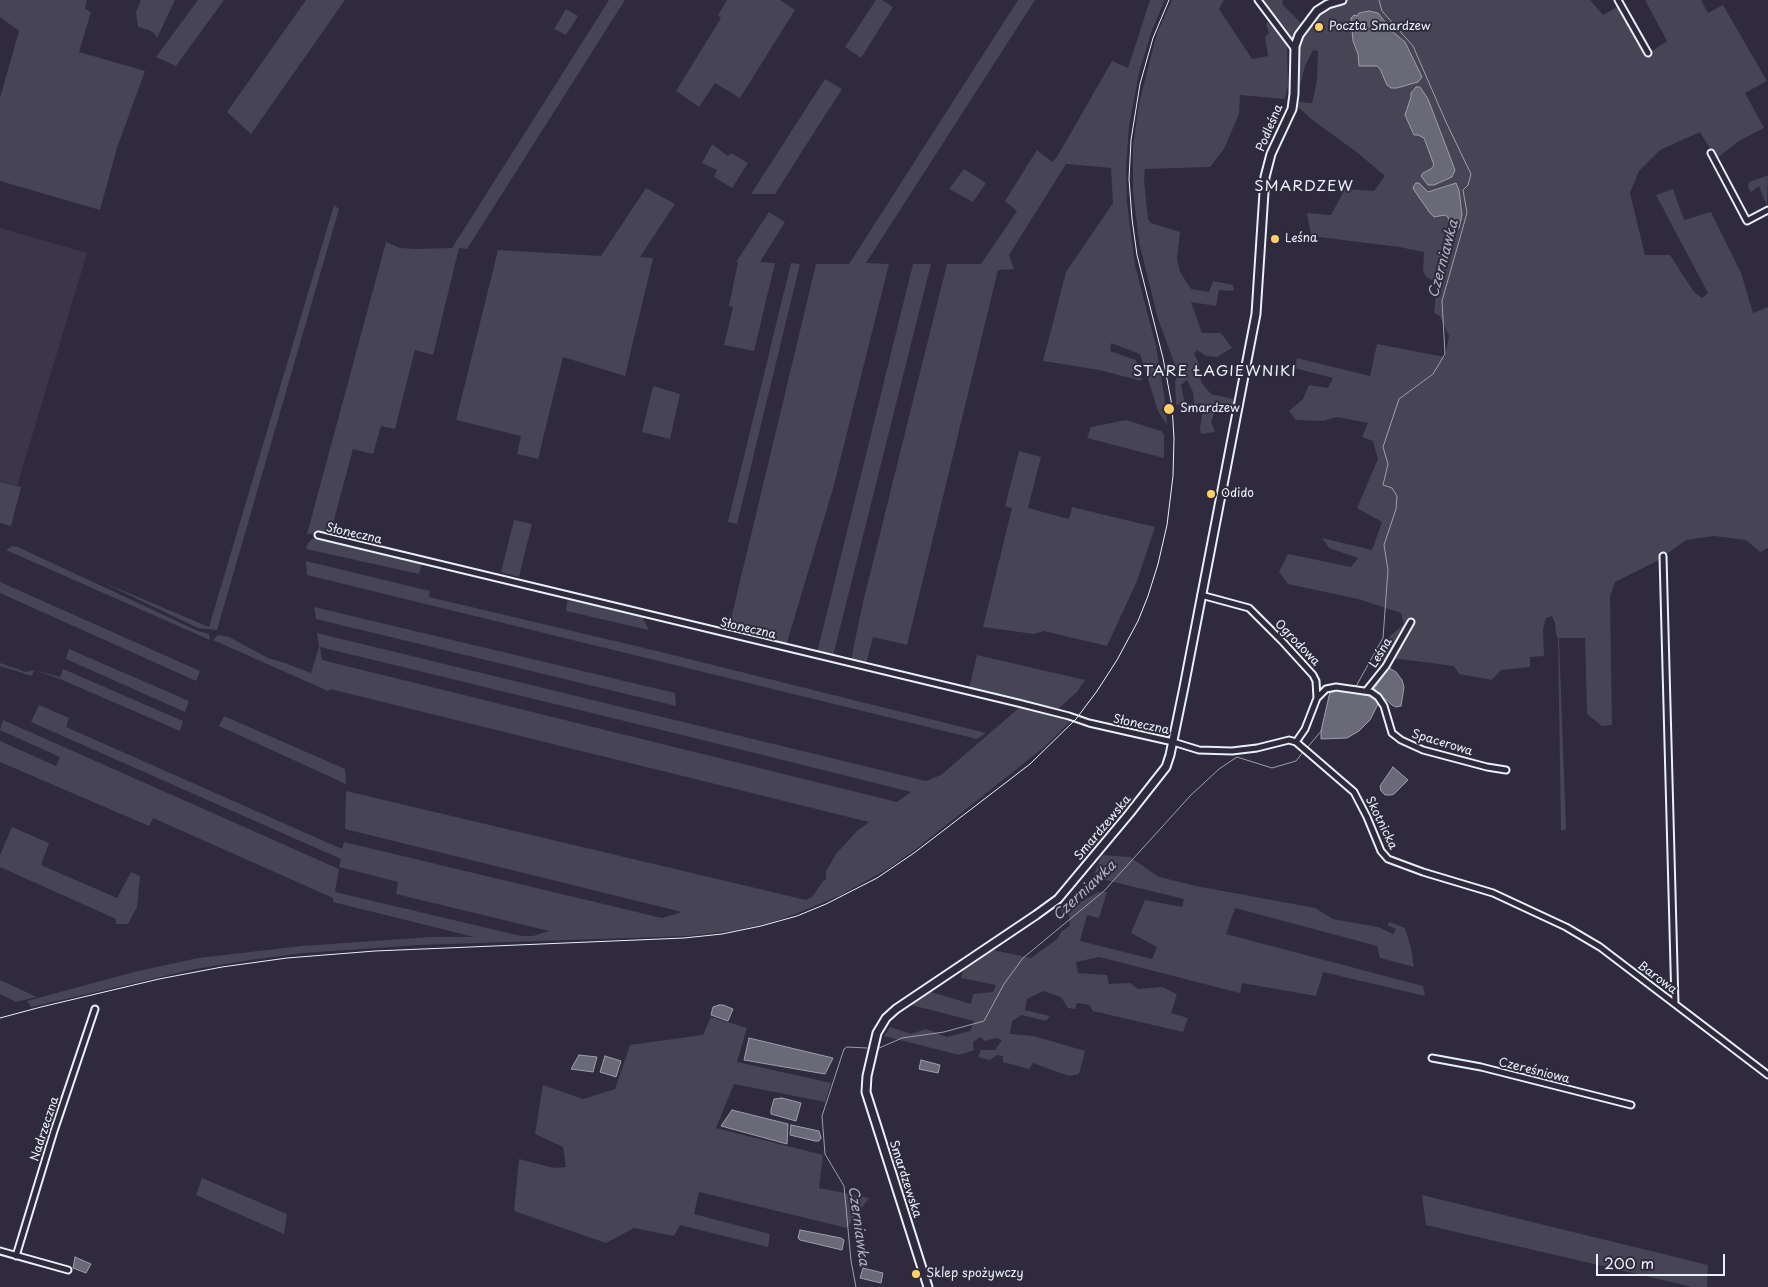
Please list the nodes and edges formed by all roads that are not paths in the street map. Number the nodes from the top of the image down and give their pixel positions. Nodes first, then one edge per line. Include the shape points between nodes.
1 (1258, 0) edge
2 (1342, 0) edge
3 (1618, 0) edge
4 (1284, 36) junction
5 (1296, 40) junction
6 (1294, 48) junction
7 (1648, 52) dead end
8 (1710, 153) dead end
9 (1768, 210) edge
10 (1258, 288) joint
11 (318, 535) dead end
12 (1663, 556) dead end
13 (1201, 595) junction
14 (1410, 622) dead end
15 (1366, 691) junction
16 (1317, 698) junction
17 (1173, 742) junction
18 (1296, 742) junction
19 (1506, 770) dead end
20 (1526, 909) joint
21 (1675, 1004) junction
22 (95, 1008) dead end
23 (1432, 1058) dead end
24 (1768, 1075) edge
25 (1631, 1105) dead end
26 (0, 1251) edge
27 (16, 1256) junction
28 (68, 1270) dead end
29 (928, 1287) edge

1 - 4 street
2 - 5 street, Podleśna via 1317,11
3 - 7 street
4 - 5 street
4 - 6 street
5 - 6 street, Podleśna
6 - 10 street, Podleśna via 1292,109 1271,154 1265,177
8 - 9 street via 1747,221
10 - 13 street, Smardzewska via 1255,318
11 - 17 street, Słoneczna
12 - 21 street
13 - 16 street, Ogrodowa via 1249,608 1313,675
13 - 17 street, Smardzewska
14 - 15 street, Leśna via 1386,666
15 - 16 street via 1331,687
15 - 19 street, Spacerowa via 1381,701 1392,733 1401,740 1423,750
16 - 18 street via 1305,729
17 - 18 street via 1199,750 1219,751 1251,749 1289,740
17 - 29 street, Smardzewska via 1159,777 1058,899 896,1008 877,1033 866,1076 866,1092
18 - 20 street, Skotnicka via 1354,792 1381,851 1388,859 1494,893
20 - 21 street, Barowa via 1600,947
21 - 24 street, Barowa
22 - 27 street, Nadrzeczna
23 - 25 street, Czereśniowa
26 - 27 street
27 - 28 street

